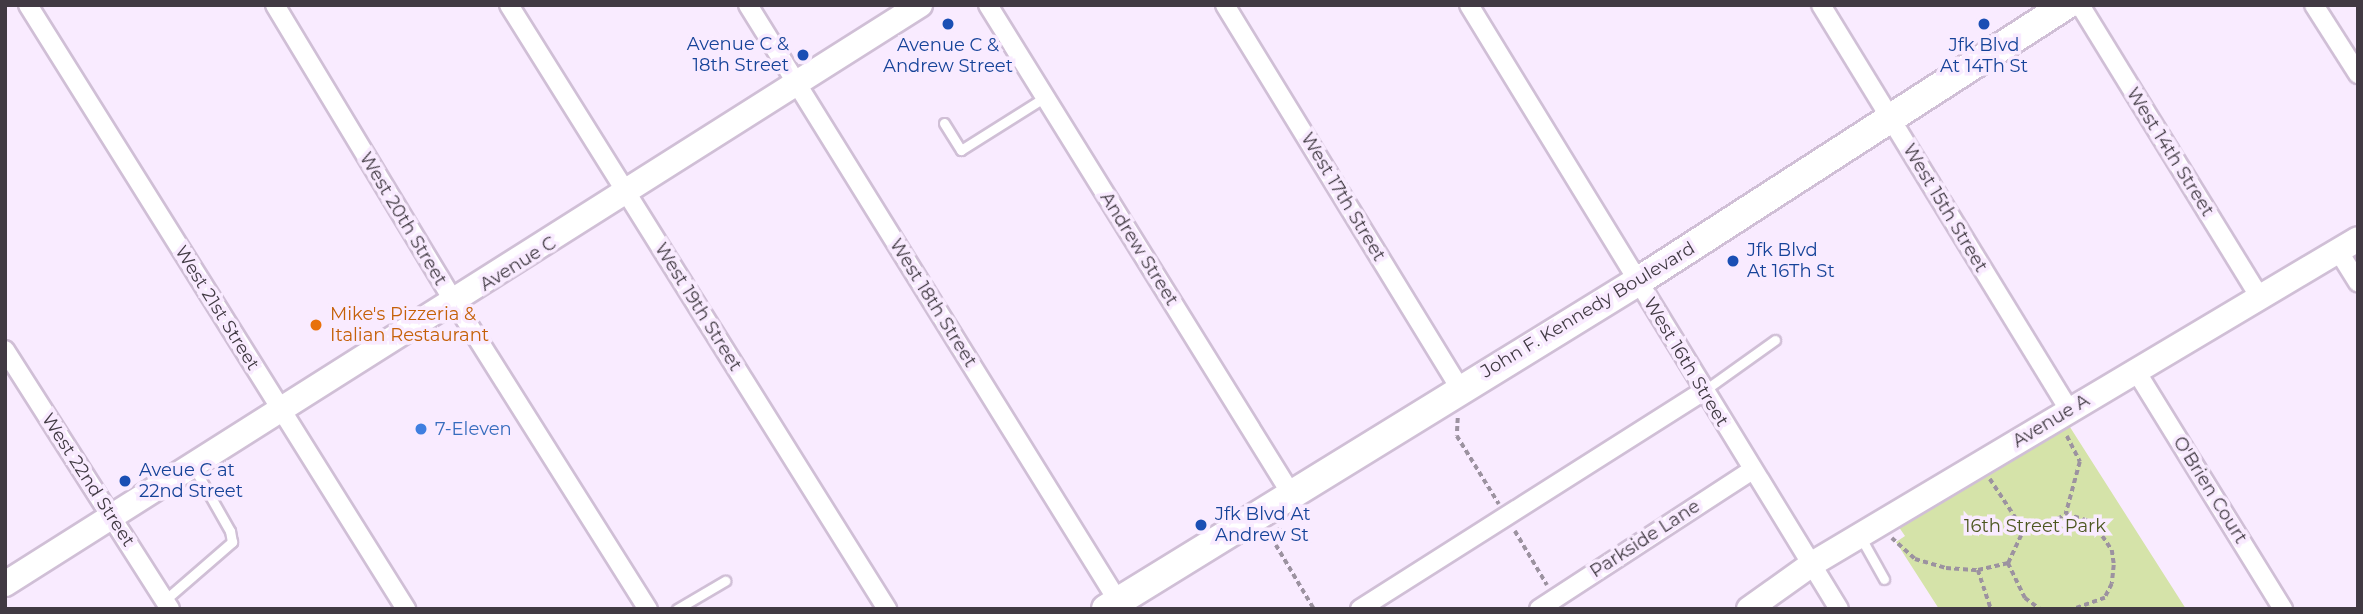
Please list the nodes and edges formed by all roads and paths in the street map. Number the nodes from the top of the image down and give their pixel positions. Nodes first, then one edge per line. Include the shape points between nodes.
1 (28, 5) edge
2 (275, 5) edge
3 (509, 5) edge
4 (748, 5) edge
5 (920, 5) edge
6 (988, 5) edge
7 (1226, 5) edge
8 (1469, 5) edge
9 (1821, 5) edge
10 (2066, 5) edge
11 (2080, 5) edge
12 (2314, 5) edge
13 (2358, 74) edge
14 (796, 82) junction
15 (1045, 97) junction
16 (1890, 118) junction
17 (944, 123) dead end
18 (627, 194) junction
19 (2348, 246) edge
20 (1637, 282) junction
21 (2358, 282) edge
22 (2260, 298) junction
23 (455, 303) junction
24 (1775, 340) dead end
25 (5, 350) edge
26 (2136, 371) junction
27 (1460, 388) junction
28 (1704, 390) junction
29 (282, 412) junction
30 (2063, 414) junction
31 (192, 464) junction
32 (1980, 464) junction
33 (1751, 471) junction
34 (1290, 492) junction
35 (2066, 514) junction
36 (110, 515) junction
37 (2023, 529) junction
38 (1869, 530) junction
39 (2008, 563) junction
40 (1812, 564) junction
41 (1978, 570) junction
42 (1884, 579) dead end
43 (725, 581) dead end
44 (5, 584) edge
45 (168, 604) edge
46 (1112, 605) edge
47 (406, 609) edge
48 (648, 609) edge
49 (677, 609) edge
50 (887, 609) edge
51 (1314, 609) edge
52 (1360, 609) edge
53 (1539, 609) edge
54 (1749, 609) edge
55 (1839, 609) edge
56 (1991, 609) edge
57 (2040, 609) edge
58 (2075, 609) edge
59 (2283, 609) edge

1 - 29 street, West 21st Street
2 - 23 street, West 20th Street
3 - 18 street, West 19th Street
4 - 14 street, West 18th Street
5 - 14 main road, Avenue C
6 - 15 street, Andrew Street
7 - 27 street, West 17th Street
8 - 20 street, West 16th Street
9 - 16 street, West 15th Street
10 - 16 main road, John F. Kennedy Boulevard
11 - 22 street, West 14th Street
12 - 13 street
14 - 18 main road, Avenue C
14 - 46 street, West 18th Street
15 - 17 lane via 961,150
15 - 34 street, Andrew Street
16 - 20 main road, John F. Kennedy Boulevard
16 - 30 street, West 15th Street
18 - 23 main road, Avenue C
18 - 50 street, West 19th Street
19 - 21 street
19 - 22 main road, Avenue A
20 - 27 main road, John F. Kennedy Boulevard
20 - 28 street, West 16th Street
22 - 26 main road, Avenue A
23 - 29 main road, Avenue C
23 - 48 street, West 20th Street
24 - 28 lane
25 - 36 street, West 22nd Street
26 - 30 main road, Avenue A
26 - 59 street, O'Brien Court
27 - 34 main road, John F. Kennedy Boulevard
28 - 33 street, West 16th Street
28 - 52 street
29 - 31 main road, Avenue C
29 - 47 street, West 21st Street
30 - 32 main road, Avenue A
30 - 35 path via 2080,462
31 - 36 main road, Avenue C
31 - 45 lane via 232,542
32 - 37 path
32 - 38 main road, Avenue A
33 - 40 street, West 16th Street
33 - 53 street, Parkside Lane
34 - 46 main road, John F. Kennedy Boulevard
34 - 51 path via 1276,545
35 - 37 path
35 - 58 path via 2098,528 2112,550 2114,565 2105,598
36 - 44 main road, Avenue C
36 - 45 street, West 22nd Street
37 - 39 path
38 - 40 main road, Avenue A
38 - 41 path via 1915,558 1945,568 1970,566
38 - 42 lane
39 - 41 path
39 - 57 path via 2025,598
40 - 54 main road, Avenue A
40 - 55 street, West 16th Street
41 - 56 path
43 - 49 lane

